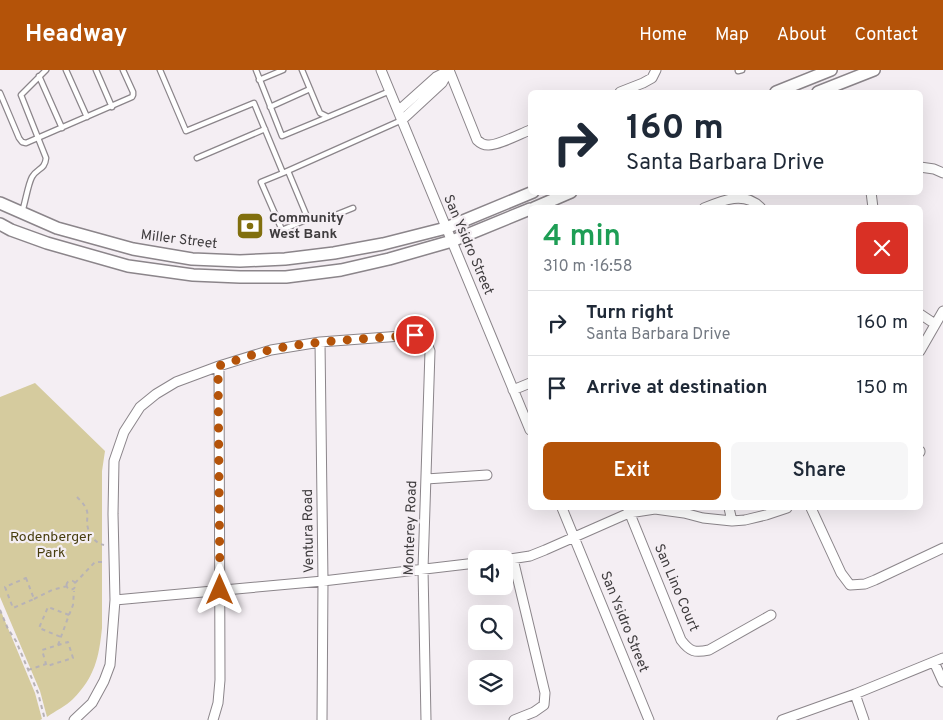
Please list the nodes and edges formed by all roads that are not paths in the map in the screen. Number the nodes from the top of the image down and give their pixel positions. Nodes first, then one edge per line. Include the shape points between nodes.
1 (46, 70) edge
2 (66, 70) edge
3 (96, 70) edge
4 (124, 70) edge
5 (160, 70) edge
6 (256, 70) edge
7 (282, 70) edge
8 (302, 70) edge
9 (381, 70) edge
10 (450, 70) edge
11 (656, 70) edge
12 (831, 70) edge
13 (874, 70) edge
14 (814, 73) edge
15 (40, 76) junction
16 (260, 80) junction
17 (310, 89) junction
18 (625, 90) edge
19 (780, 90) edge
20 (819, 90) edge
21 (825, 90) edge
22 (390, 91) junction
23 (0, 93) edge
24 (112, 107) junction
25 (270, 107) junction
26 (400, 116) junction
27 (87, 117) junction
28 (328, 117) junction
29 (62, 128) junction
30 (265, 129) junction
31 (528, 131) edge
32 (38, 138) junction
33 (197, 158) dead end
34 (923, 167) edge
35 (285, 172) junction
36 (943, 173) edge
37 (528, 194) edge
38 (564, 195) edge
39 (0, 204) edge
40 (541, 205) edge
41 (713, 205) edge
42 (758, 205) edge
43 (353, 208) dead end
44 (528, 210) edge
45 (22, 214) junction
46 (308, 219) junction
47 (0, 224) edge
48 (446, 228) junction
49 (452, 241) junction
50 (943, 311) edge
51 (923, 316) edge
52 (935, 324) junction
53 (320, 342) junction
54 (923, 346) edge
55 (218, 366) junction
56 (528, 384) edge
57 (514, 390) junction
58 (528, 425) edge
59 (487, 475) dead end
60 (426, 479) junction
61 (563, 510) edge
62 (628, 510) edge
63 (667, 510) edge
64 (729, 510) edge
65 (781, 510) edge
66 (812, 510) edge
67 (732, 521) junction
68 (574, 537) junction
69 (943, 548) edge
70 (513, 559) edge
71 (468, 564) edge
72 (423, 569) junction
73 (513, 578) edge
74 (323, 581) junction
75 (220, 590) junction
76 (115, 600) junction
77 (770, 615) dead end
78 (939, 660) edge
79 (943, 682) edge
80 (855, 694) junction
81 (74, 720) edge
82 (214, 720) edge
83 (322, 720) edge
84 (426, 720) edge
85 (514, 720) edge
86 (649, 720) edge
87 (782, 720) edge
88 (864, 720) edge

1 - 15 lane
2 - 27 lane
3 - 24 lane
4 - 24 lane via 133,95
5 - 30 lane via 186,131 254,103
6 - 16 lane
7 - 16 lane
8 - 17 lane
9 - 22 street, San Ysidro Street
10 - 26 street via 442,83
10 - 31 street via 481,144 494,145
11 - 18 street via 652,78
12 - 14 street
13 - 21 street
14 - 19 street
14 - 20 lane
15 - 29 lane
15 - 32 lane via 21,95
16 - 25 lane
17 - 25 lane
17 - 28 lane via 320,113
22 - 26 street, San Ysidro Street
22 - 28 lane
23 - 32 lane via 22,142
24 - 27 lane
25 - 28 lane via 282,136
26 - 35 lane
26 - 48 street, San Ysidro Street
27 - 29 lane
29 - 32 lane
30 - 33 lane
30 - 35 lane
32 - 45 lane via 46,161 32,177
34 - 36 street
35 - 46 lane
35 - 46 lane via 261,182 282,230
37 - 48 street, Miller Street
38 - 40 street
39 - 45 street, Miller Street
41 - 42 street via 738,197
43 - 46 lane via 322,220
44 - 49 street
45 - 48 street, Miller Street via 57,228 133,249 192,259 240,261 334,253
47 - 49 street via 47,243 128,266 240,277 286,277 341,270
48 - 49 street, San Ysidro Street
49 - 57 street, San Ysidro Street
50 - 52 street
51 - 52 street
52 - 54 street
53 - 55 street via 271,350
53 - 60 street, Monterey Road via 415,335 424,339 430,351
53 - 74 street, Ventura Road
55 - 75 street
55 - 76 street via 176,382 156,394 140,407 124,432 114,461
56 - 57 street
57 - 58 street, San Ysidro Street
59 - 60 street
60 - 72 street, Monterey Road
61 - 68 street, San Ysidro Street
62 - 68 street
62 - 77 street, San Lino Court via 687,648 701,652 709,650
63 - 67 street
64 - 67 street
65 - 67 street
66 - 69 street via 840,573 850,585 865,584
68 - 70 street via 530,556
68 - 86 street, San Ysidro Street
71 - 72 street
72 - 74 street
72 - 84 street, Monterey Road
73 - 85 street via 545,693 544,705
74 - 75 street
74 - 83 street, Ventura Road
75 - 76 street
75 - 82 street via 220,680
76 - 81 street via 110,665 92,702
78 - 79 street
78 - 80 street
80 - 87 street
80 - 88 street

